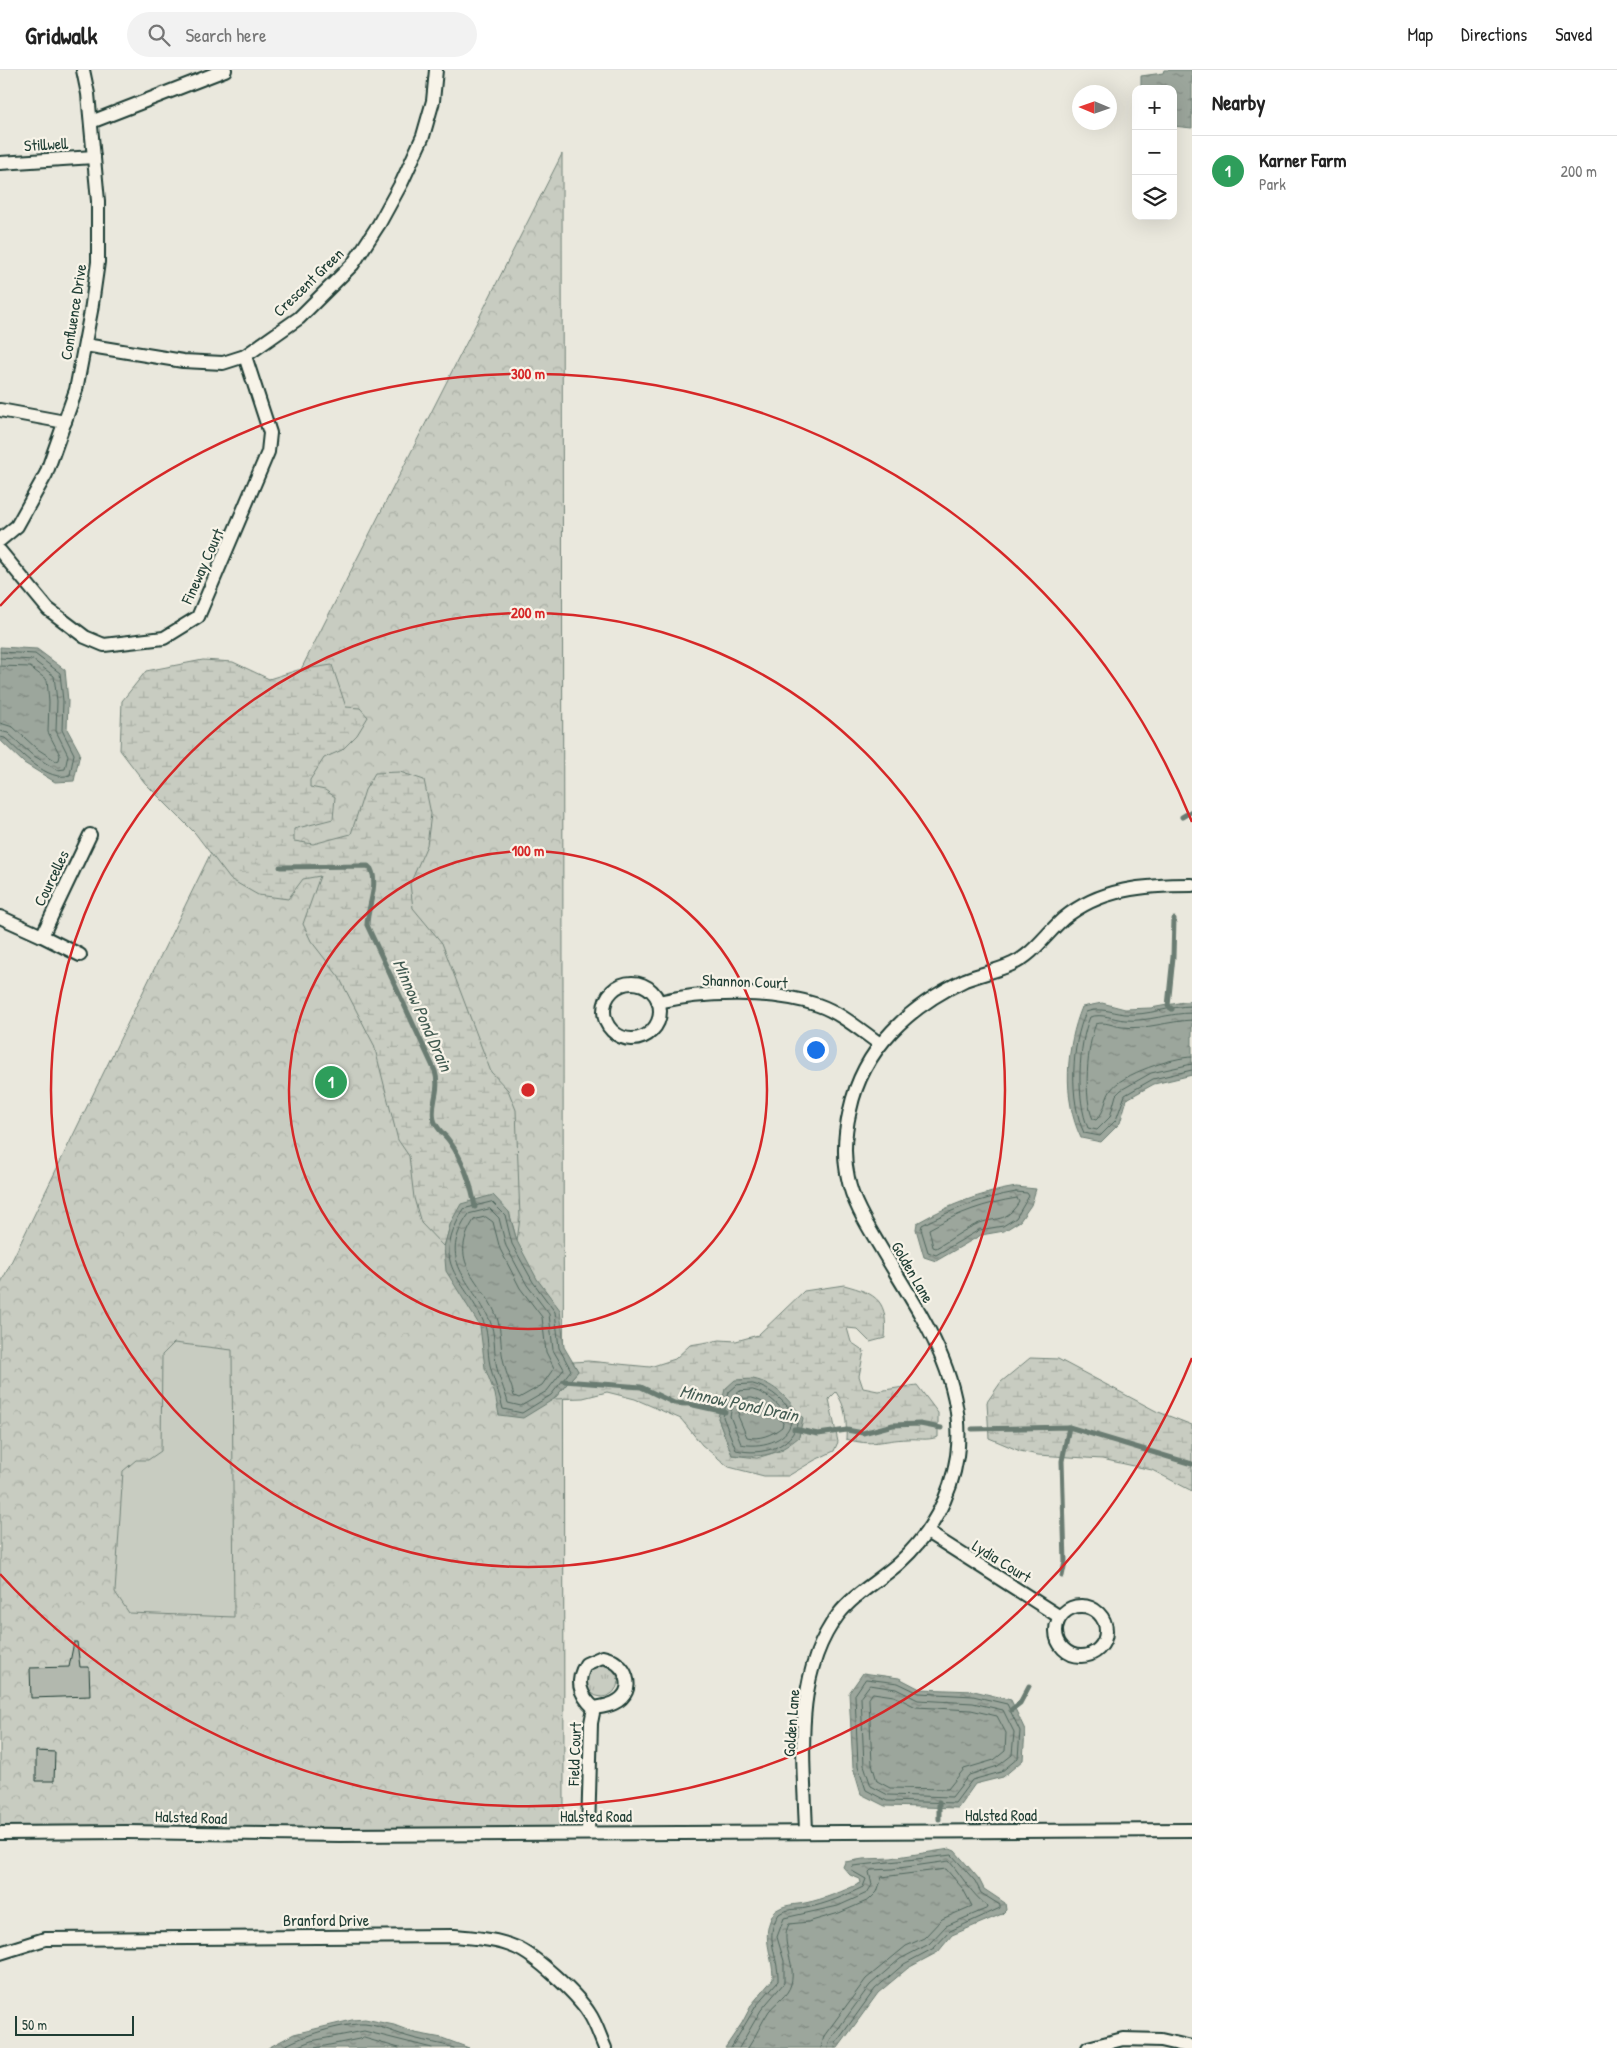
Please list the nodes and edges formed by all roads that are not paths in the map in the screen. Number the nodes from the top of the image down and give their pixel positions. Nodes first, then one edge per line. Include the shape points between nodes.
1 (83, 70) edge
2 (225, 70) edge
3 (436, 70) edge
4 (91, 122) junction
5 (94, 157) junction
6 (0, 163) edge
7 (85, 345) junction
8 (245, 356) junction
9 (0, 410) edge
10 (65, 422) junction
11 (0, 540) edge
12 (0, 551) edge
13 (90, 835) dead end
14 (1192, 885) edge
15 (0, 917) edge
16 (42, 936) junction
17 (80, 955) dead end
18 (658, 1002) junction
19 (880, 1044) junction
20 (927, 1532) junction
21 (1060, 1617) junction
22 (594, 1708) dead end
23 (1192, 1830) edge
24 (588, 1832) junction
25 (806, 1832) junction
26 (0, 1833) edge
27 (0, 1953) edge
28 (1192, 2047) edge
29 (605, 2048) edge
30 (1088, 2048) edge

1 - 4 street, Confluence Drive
2 - 4 street
3 - 8 street, Crescent Green via 434,101 423,136 402,182 353,264 299,318
4 - 5 street, Confluence Drive
5 - 6 street, Stillwell
5 - 7 street, Confluence Drive via 98,262
7 - 8 street, Crescent Green via 183,361 223,363
7 - 10 street, Confluence Drive via 76,390
8 - 12 street, Fineway Court via 270,433 268,452 198,617 164,638 104,646 84,637 48,609
9 - 10 street
10 - 11 street, Confluence Drive via 46,474 28,508 17,526
13 - 16 street, Courcelles
14 - 19 street, Golden Lane via 1133,887 1078,908 1024,957 934,996 910,1013
15 - 16 street
16 - 17 street
18 - 18 street via 654,993 644,986 627,983 618,986 610,992 604,1005 606,1024 617,1036 637,1039 646,1035 658,1022
18 - 19 street, Shannon Court via 686,995 790,998 835,1013
19 - 20 street, Golden Lane via 852,1099 845,1157 854,1196 940,1352 958,1408 959,1433 949,1487
20 - 21 street, Lydia Court
20 - 25 street, Golden Lane via 900,1562 837,1616 815,1662 804,1720
21 - 21 street via 1055,1630 1056,1639 1064,1651 1080,1657 1101,1646 1106,1631 1095,1610 1078,1605
22 - 24 street, Field Court
23 - 25 street, Halsted Road
24 - 25 street, Halsted Road
24 - 26 street, Halsted Road via 340,1835
27 - 29 street, Branford Drive via 45,1939 63,1938 454,1936 491,1940 515,1947 554,1976 589,2012
28 - 30 street via 1161,2040 1124,2039

